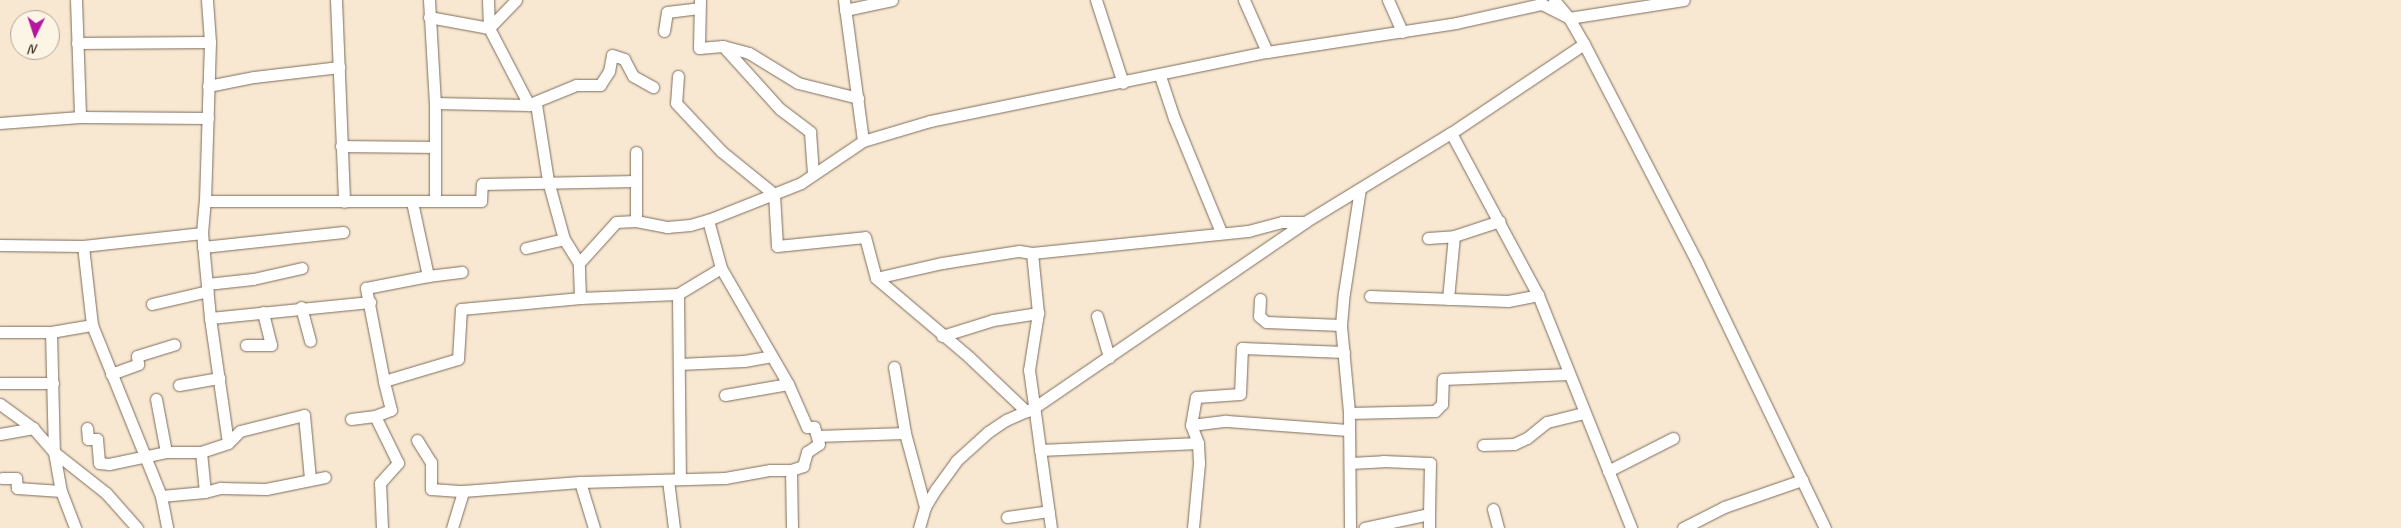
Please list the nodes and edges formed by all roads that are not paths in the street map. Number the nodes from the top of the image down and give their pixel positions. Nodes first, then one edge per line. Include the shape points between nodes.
1 (76, 0) edge
2 (207, 0) edge
3 (336, 0) edge
4 (429, 0) edge
5 (488, 0) edge
6 (516, 0) edge
7 (892, 0) edge
8 (1096, 0) edge
9 (1244, 0) edge
10 (1388, 0) edge
11 (1554, 0) edge
12 (1680, 0) edge
13 (699, 4) edge
14 (844, 5) edge
15 (430, 16) junction
16 (1569, 18) junction
17 (490, 28) junction
18 (664, 31) dead end
19 (1402, 32) junction
20 (210, 42) junction
21 (77, 43) junction
22 (1584, 44) junction
23 (723, 46) junction
24 (1267, 52) junction
25 (339, 66) junction
26 (678, 76) dead end
27 (1160, 76) junction
28 (1123, 83) junction
29 (208, 86) junction
30 (653, 87) dead end
31 (858, 98) junction
32 (435, 103) junction
33 (530, 104) junction
34 (80, 117) junction
35 (208, 118) junction
36 (0, 123) edge
37 (1451, 133) junction
38 (863, 141) junction
39 (341, 146) junction
40 (434, 146) junction
41 (636, 152) dead end
42 (812, 174) junction
43 (548, 181) junction
44 (636, 181) junction
45 (1360, 189) junction
46 (774, 194) junction
47 (435, 199) junction
48 (205, 201) junction
49 (344, 202) junction
50 (412, 202) junction
51 (636, 220) junction
52 (708, 220) junction
53 (1500, 221) junction
54 (1305, 222) junction
55 (343, 232) dead end
56 (1221, 232) junction
57 (202, 233) junction
58 (1454, 236) junction
59 (1428, 238) dead end
60 (564, 239) junction
61 (0, 245) edge
62 (83, 246) junction
63 (203, 247) junction
64 (526, 248) dead end
65 (1032, 252) junction
66 (579, 263) junction
67 (302, 268) dead end
68 (721, 268) junction
69 (462, 272) dead end
70 (428, 276) junction
71 (876, 278) junction
72 (207, 287) junction
73 (678, 294) junction
74 (1538, 295) junction
75 (1370, 296) dead end
76 (580, 298) junction
77 (1260, 299) dead end
78 (1448, 299) junction
79 (370, 302) junction
80 (152, 304) dead end
81 (302, 307) junction
82 (263, 312) junction
83 (1038, 313) junction
84 (1097, 316) dead end
85 (210, 318) junction
86 (92, 325) junction
87 (1341, 325) junction
88 (0, 332) edge
89 (51, 332) junction
90 (942, 336) junction
91 (310, 341) dead end
92 (174, 345) dead end
93 (246, 345) dead end
94 (1344, 352) junction
95 (771, 356) junction
96 (1109, 357) junction
97 (679, 364) junction
98 (894, 367) dead end
99 (111, 374) junction
100 (1569, 374) junction
101 (219, 378) junction
102 (384, 381) junction
103 (53, 383) junction
104 (0, 384) edge
105 (788, 384) junction
106 (179, 385) dead end
107 (726, 395) dead end
108 (156, 399) dead end
109 (0, 404) edge
110 (1031, 409) junction
111 (1583, 413) junction
112 (1349, 414) junction
113 (374, 416) junction
114 (351, 419) dead end
115 (1191, 425) junction
116 (33, 428) junction
117 (87, 428) dead end
118 (1349, 430) junction
119 (905, 433) junction
120 (0, 434) edge
121 (817, 436) junction
122 (1673, 438) dead end
123 (417, 440) dead end
124 (228, 443) junction
125 (1198, 443) junction
126 (1483, 445) dead end
127 (1040, 450) junction
128 (54, 452) junction
129 (166, 452) junction
130 (201, 452) junction
131 (146, 456) junction
132 (1350, 464) junction
133 (791, 470) junction
134 (1608, 471) junction
135 (325, 476) dead end
136 (2, 478) dead end
137 (310, 478) junction
138 (674, 480) junction
139 (1802, 480) junction
140 (580, 482) junction
141 (61, 491) junction
142 (462, 491) junction
143 (205, 492) junction
144 (161, 496) junction
145 (925, 507) junction
146 (1493, 509) dead end
147 (1049, 511) junction
148 (1429, 514) junction
149 (1007, 517) dead end
150 (75, 528) edge
151 (138, 528) edge
152 (168, 528) edge
153 (382, 528) edge
154 (452, 528) edge
155 (594, 528) edge
156 (674, 528) edge
157 (792, 528) edge
158 (919, 528) edge
159 (1051, 528) edge
160 (1193, 528) edge
161 (1350, 528) edge
162 (1364, 528) edge
163 (1429, 528) edge
164 (1498, 528) edge
165 (1630, 528) edge
166 (1683, 528) edge
167 (1825, 528) edge

1 - 21 street
2 - 20 street
3 - 25 street
4 - 15 street
5 - 17 street
6 - 17 street
7 - 14 street
8 - 28 street
9 - 24 street
10 - 19 street
11 - 16 street
12 - 16 street
13 - 18 street via 666,12
13 - 23 street via 699,48
14 - 31 street
15 - 17 street
15 - 32 street
16 - 19 street via 1542,4
16 - 22 street
17 - 33 street
19 - 24 street
20 - 21 street
20 - 29 street
21 - 34 street
22 - 37 street
22 - 139 street via 1697,262
23 - 31 street via 750,53 798,83
23 - 42 street via 780,109 810,132
24 - 27 street
25 - 29 street
25 - 39 street
26 - 46 street via 676,103 721,151
27 - 28 street
27 - 56 street
28 - 38 street via 930,121
29 - 35 street
30 - 33 street via 633,76 624,58 612,55 609,71 600,85 576,85
31 - 38 street
32 - 33 street
32 - 40 street
33 - 43 street via 536,104
34 - 35 street
34 - 36 street
35 - 48 street
37 - 45 street
37 - 53 street
38 - 42 street
39 - 40 street
39 - 49 street
40 - 47 street
41 - 44 street
42 - 46 street
43 - 44 street
43 - 47 street via 482,184 481,200
43 - 60 street
44 - 51 street
45 - 54 street
45 - 87 street
46 - 52 street
46 - 71 street via 777,246 865,237
47 - 50 street
48 - 49 street
48 - 57 street
49 - 50 street
50 - 70 street
51 - 52 street via 667,227
51 - 66 street via 616,222
52 - 68 street
53 - 58 street
53 - 74 street
54 - 56 street via 1282,222 1248,231
54 - 96 street
55 - 63 street
56 - 65 street
57 - 62 street
57 - 63 street
58 - 59 street
58 - 78 street
60 - 64 street
60 - 66 street
61 - 62 street
62 - 86 street
63 - 72 street
65 - 71 street via 1019,251 951,262
65 - 83 street
66 - 76 street
67 - 72 street
68 - 73 street
68 - 95 street
69 - 70 street
70 - 79 street via 366,288
71 - 90 street
72 - 80 street
72 - 85 street
73 - 76 street
73 - 97 street
74 - 78 street via 1508,301
74 - 100 street
75 - 78 street
76 - 102 street via 462,309 458,359
77 - 87 street via 1259,316 1266,322
79 - 81 street
79 - 102 street
81 - 82 street
81 - 91 street
82 - 85 street
82 - 93 street via 271,345
83 - 90 street via 993,320
83 - 110 street via 1028,362
84 - 96 street
85 - 101 street
86 - 89 street
86 - 99 street
87 - 94 street
88 - 89 street
89 - 103 street
90 - 110 street
92 - 99 street via 137,356 138,364
94 - 112 street
94 - 115 street via 1242,348 1240,394 1196,397
95 - 97 street via 744,361
95 - 105 street
96 - 110 street
97 - 138 street
98 - 119 street
99 - 131 street
100 - 111 street
100 - 112 street via 1443,379 1442,404 1435,411
101 - 106 street
101 - 124 street
102 - 113 street via 392,410
103 - 104 street
103 - 128 street
105 - 107 street
105 - 121 street via 806,427 814,427
108 - 129 street
109 - 116 street
110 - 127 street
110 - 145 street via 988,432 956,461
111 - 126 street via 1547,422 1514,444
111 - 134 street
112 - 118 street
113 - 114 street
113 - 153 street via 398,463 380,483
115 - 118 street via 1226,421
115 - 125 street
116 - 120 street
116 - 128 street
117 - 131 street via 88,439 97,440 99,463
118 - 132 street
119 - 121 street
119 - 145 street
121 - 133 street via 819,444 807,452 804,466
122 - 134 street
123 - 142 street via 431,462 432,489
124 - 130 street
124 - 137 street via 240,431 304,415
125 - 127 street
125 - 160 street
127 - 147 street
128 - 141 street
128 - 151 street via 106,493
129 - 130 street
129 - 131 street
130 - 143 street
131 - 144 street
132 - 148 street via 1384,461 1430,463
132 - 161 street
133 - 138 street
133 - 157 street
134 - 165 street
135 - 137 street
136 - 141 street via 16,478 17,488
137 - 143 street via 266,489 220,488
138 - 140 street
138 - 156 street
139 - 166 street via 1724,507
139 - 167 street
140 - 142 street
140 - 155 street
141 - 150 street
142 - 154 street
143 - 144 street
144 - 152 street
145 - 158 street
146 - 164 street
147 - 149 street
147 - 159 street
148 - 162 street
148 - 163 street

